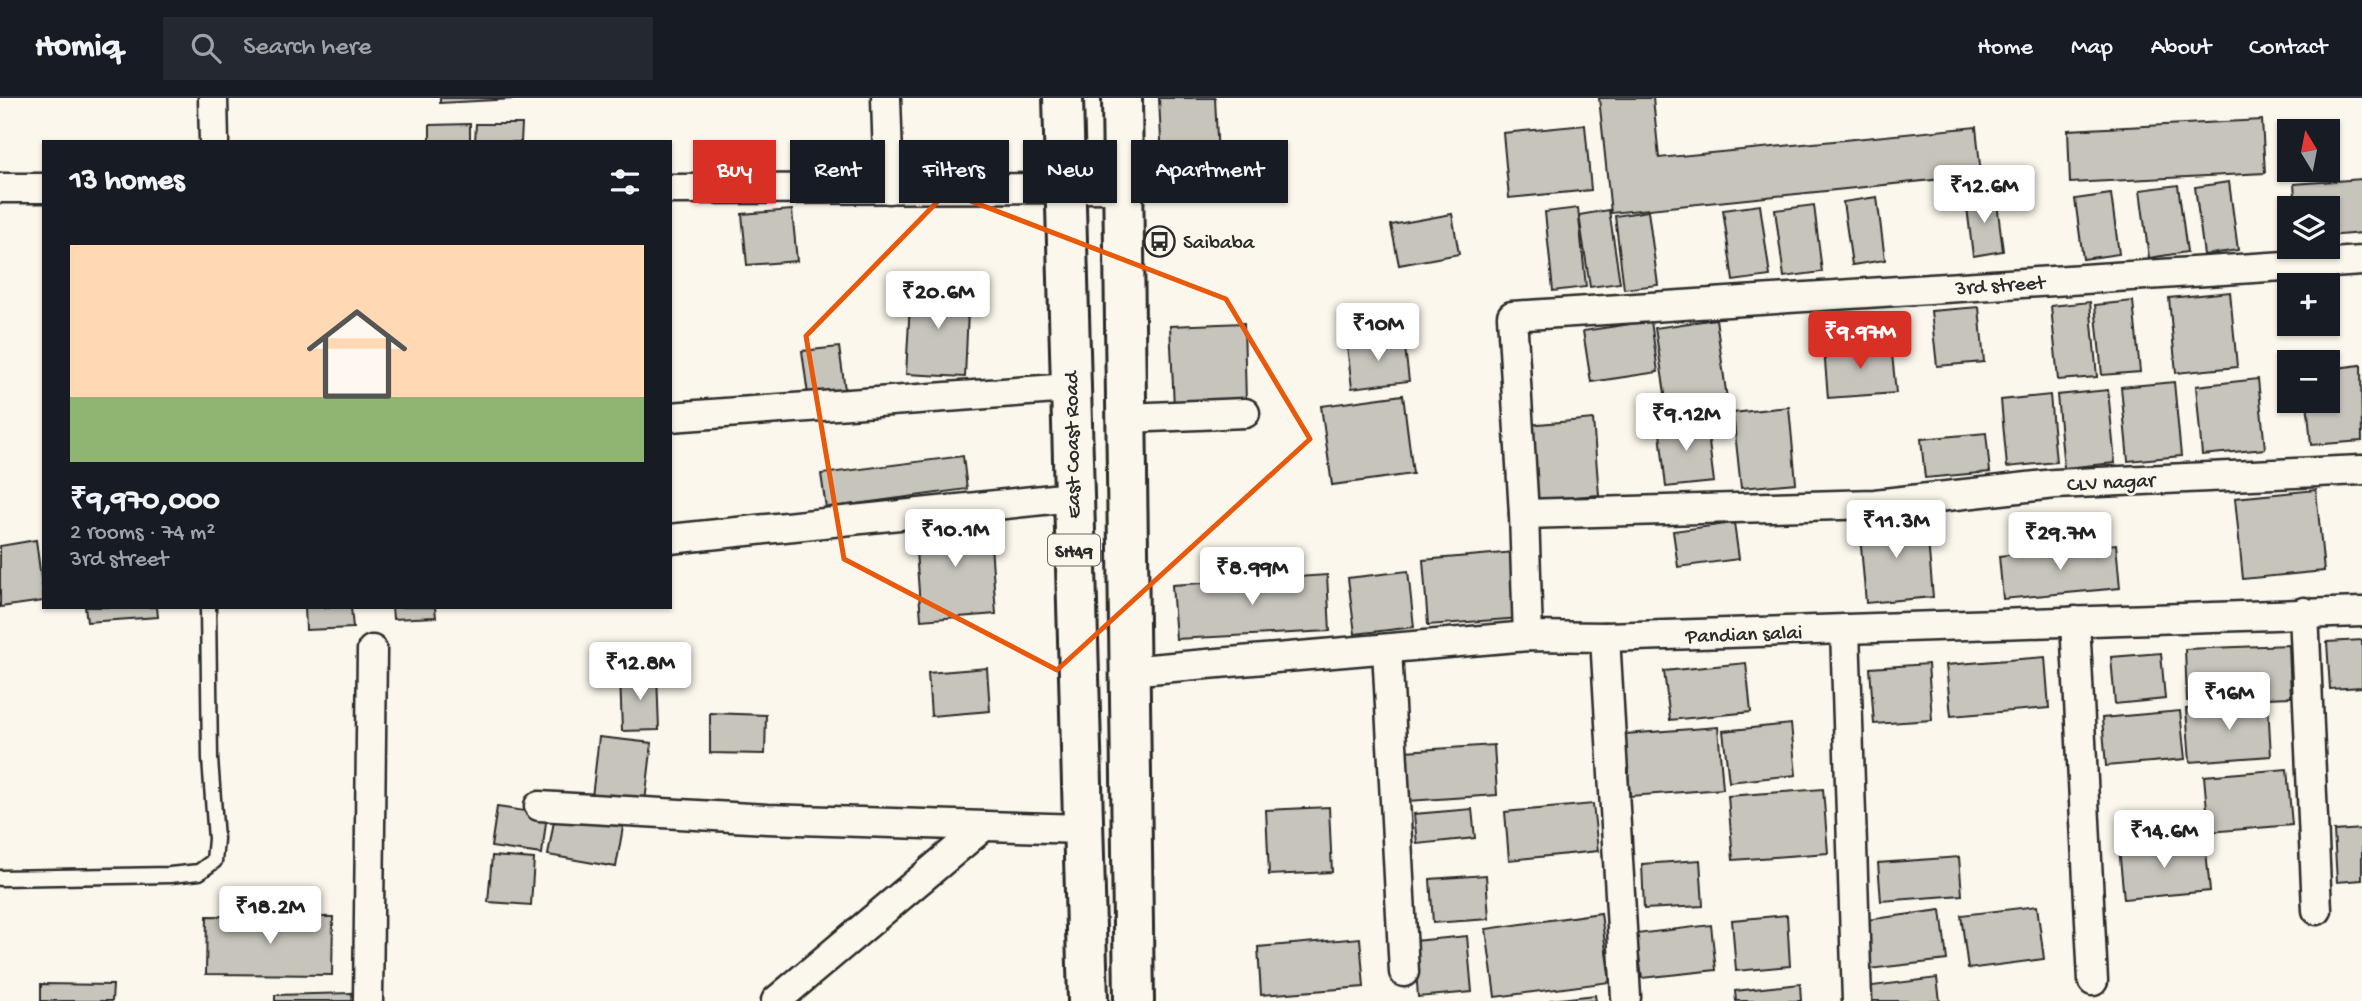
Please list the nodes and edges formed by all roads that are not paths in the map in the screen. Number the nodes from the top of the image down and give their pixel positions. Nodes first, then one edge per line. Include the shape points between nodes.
1 (213, 98) edge
2 (886, 98) edge
3 (1063, 98) edge
4 (1122, 98) edge
5 (214, 140) edge
6 (1064, 140) edge
7 (0, 188) edge
8 (42, 188) edge
9 (1023, 188) edge
10 (1117, 188) edge
11 (1124, 188) junction
12 (672, 189) edge
13 (889, 189) junction
14 (1065, 203) edge
15 (2362, 261) edge
16 (1070, 388) junction
17 (1245, 413) dead end
18 (672, 417) edge
19 (1126, 418) junction
20 (2362, 470) edge
21 (1072, 497) junction
22 (1524, 514) junction
23 (672, 539) edge
24 (208, 609) edge
25 (2304, 612) junction
26 (2362, 612) edge
27 (2075, 621) junction
28 (1844, 629) junction
29 (1528, 636) junction
30 (1605, 637) junction
31 (1387, 649) junction
32 (372, 650) dead end
33 (1127, 671) junction
34 (539, 806) dead end
35 (984, 826) junction
36 (1082, 829) junction
37 (0, 878) edge
38 (2317, 910) dead end
39 (1404, 972) dead end
40 (2093, 981) dead end
41 (1626, 997) dead end
42 (368, 1001) edge
43 (776, 1001) edge
44 (1088, 1001) edge
45 (1134, 1001) edge
46 (1857, 1001) edge

1 - 5 street
2 - 13 street
3 - 6 main road, East Coast Road / SH49
4 - 11 main road, SH49
7 - 8 street
9 - 13 street
10 - 11 street
11 - 19 main road, SH49
12 - 13 street
14 - 16 main road, East Coast Road / SH49
15 - 22 street, 3rd street via 1512,316
16 - 18 street
16 - 21 main road, East Coast Road / SH49
17 - 19 street
19 - 33 main road, SH49
20 - 22 street, CLV nagar via 2055,484 1875,504
21 - 23 street
21 - 36 main road, East Coast Road / SH49
22 - 29 street
24 - 37 lane via 214,860 199,872 170,875
25 - 26 street, Pandian salai
25 - 27 street, Pandian salai
25 - 38 street
27 - 28 street, Pandian salai
27 - 40 street
28 - 30 street, Pandian salai
28 - 46 street
29 - 30 street, Pandian salai
29 - 31 street, Pandian salai
30 - 41 street
31 - 33 street, Pandian salai
31 - 39 street
32 - 42 street
33 - 45 main road, SH49
34 - 35 street
35 - 36 street
35 - 43 street
36 - 44 main road, East Coast Road / SH49

